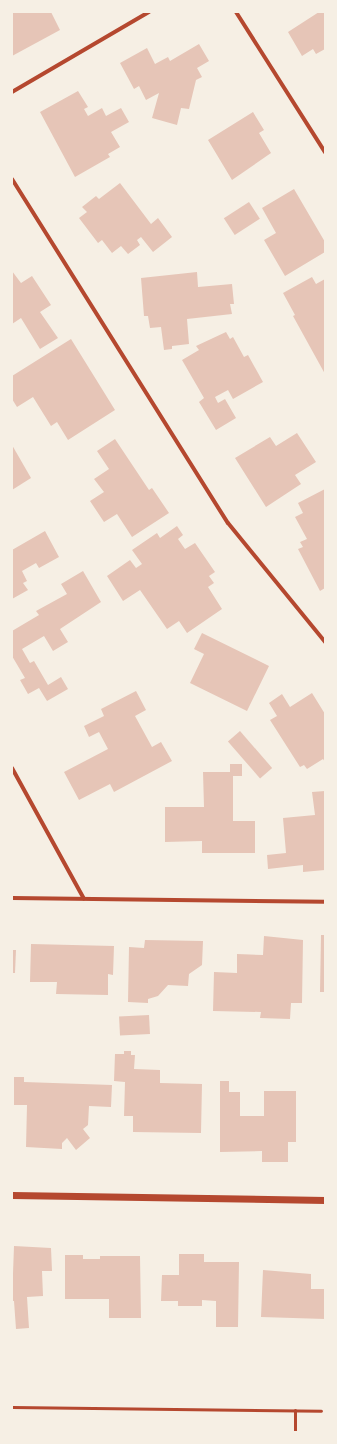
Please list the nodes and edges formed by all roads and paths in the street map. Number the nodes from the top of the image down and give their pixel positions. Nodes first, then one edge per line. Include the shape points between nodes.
1 (149, 12) edge
2 (236, 12) edge
3 (12, 92) edge
4 (325, 152) edge
5 (12, 179) edge
6 (325, 642) edge
7 (12, 768) edge
8 (12, 898) edge
9 (84, 898) junction
10 (325, 902) edge
11 (12, 1195) edge
12 (325, 1200) edge
13 (12, 1407) edge
14 (295, 1410) junction
15 (321, 1411) dead end
16 (295, 1432) edge

1 - 3 street
2 - 4 street
5 - 6 street via 228,523
7 - 9 street
8 - 9 street
9 - 10 street
11 - 12 street
13 - 14 lane
14 - 15 lane
14 - 16 lane

